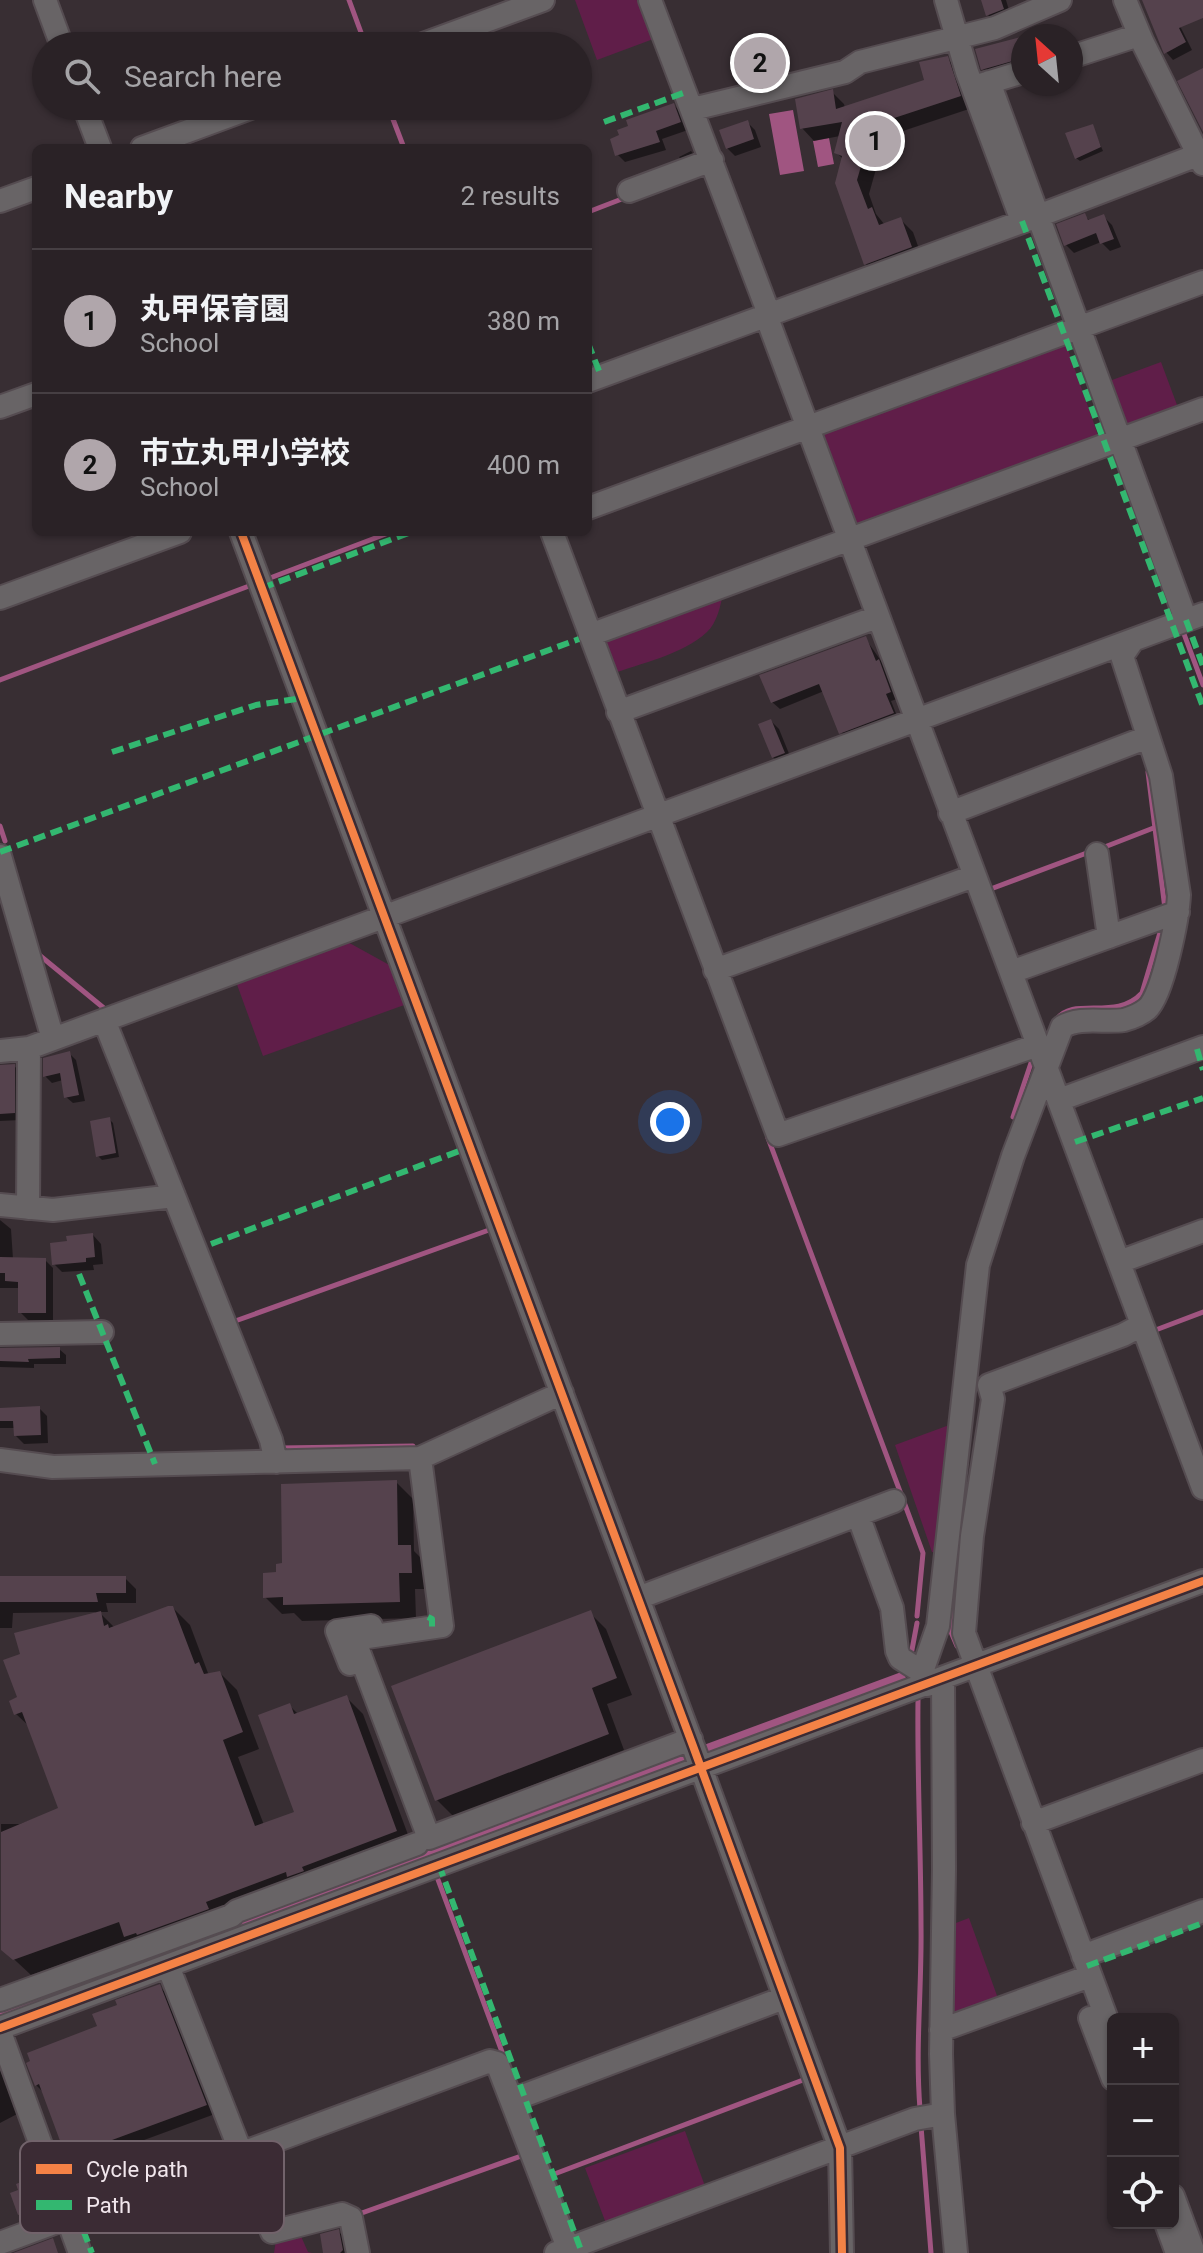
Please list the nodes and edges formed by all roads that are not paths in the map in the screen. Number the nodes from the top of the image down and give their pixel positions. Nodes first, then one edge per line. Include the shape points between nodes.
1 (45, 0) edge
2 (543, 0) edge
3 (650, 0) edge
4 (946, 0) edge
5 (1060, 0) edge
6 (1125, 0) edge
7 (57, 32) edge
8 (456, 32) edge
9 (1139, 35) junction
10 (959, 39) junction
11 (1083, 53) edge
12 (1011, 76) edge
13 (981, 85) junction
14 (693, 109) junction
15 (89, 120) edge
16 (218, 120) edge
17 (98, 144) edge
18 (153, 144) edge
19 (1202, 157) edge
20 (712, 160) junction
21 (32, 189) edge
22 (629, 191) dead end
23 (0, 201) edge
24 (1030, 219) junction
25 (1203, 282) edge
26 (767, 315) junction
27 (1079, 327) junction
28 (592, 380) edge
29 (32, 395) edge
30 (0, 407) edge
31 (1203, 409) edge
32 (807, 427) junction
33 (1120, 440) junction
34 (592, 507) edge
35 (169, 536) edge
36 (242, 536) edge
37 (553, 536) edge
38 (849, 540) junction
39 (0, 598) edge
40 (877, 617) junction
41 (1194, 617) edge
42 (590, 635) junction
43 (1133, 640) junction
44 (618, 712) junction
45 (915, 721) junction
46 (1148, 737) junction
47 (950, 813) junction
48 (657, 817) junction
49 (1097, 854) dead end
50 (0, 856) edge
51 (974, 876) junction
52 (1178, 912) junction
53 (385, 918) junction
54 (1109, 937) junction
55 (715, 970) junction
56 (1011, 972) junction
57 (104, 1020) junction
58 (53, 1039) junction
59 (1203, 1047) edge
60 (29, 1048) junction
61 (0, 1051) edge
62 (1042, 1055) junction
63 (1059, 1100) junction
64 (174, 1196) junction
65 (0, 1205) edge
66 (28, 1208) junction
67 (1203, 1231) edge
68 (1119, 1262) junction
69 (1142, 1325) junction
70 (102, 1332) dead end
71 (0, 1334) edge
72 (562, 1393) junction
73 (413, 1458) junction
74 (0, 1460) edge
75 (276, 1462) junction
76 (1202, 1481) edge
77 (894, 1501) dead end
78 (858, 1515) junction
79 (1203, 1581) edge
80 (638, 1598) junction
81 (946, 1675) junction
82 (696, 1754) junction
83 (1203, 1760) edge
84 (1033, 1823) junction
85 (420, 1846) junction
86 (1203, 1911) edge
87 (168, 1966) junction
88 (1083, 1971) junction
89 (784, 1998) junction
90 (0, 2000) edge
91 (1107, 2023) edge
92 (0, 2030) edge
93 (941, 2030) junction
94 (1107, 2057) edge
95 (512, 2100) junction
96 (943, 2114) junction
97 (40, 2141) edge
98 (236, 2141) edge
99 (273, 2141) edge
100 (840, 2148) junction
101 (1179, 2212) edge
102 (1168, 2229) edge
103 (27, 2233) edge
104 (73, 2233) edge
105 (0, 2243) edge
106 (269, 2243) edge
107 (564, 2251) edge
108 (80, 2253) edge
109 (358, 2253) edge
110 (842, 2253) edge
111 (956, 2253) edge
112 (1177, 2253) edge
113 (1194, 2253) edge

1 - 7 street
2 - 8 street
3 - 14 street
4 - 10 street
5 - 10 street
6 - 9 street
9 - 11 street
9 - 19 street
10 - 13 street
10 - 14 street
12 - 13 street
13 - 24 street
14 - 20 street
15 - 17 street
16 - 18 street
19 - 24 street
20 - 22 street
20 - 26 street
21 - 23 street
24 - 26 street
24 - 27 street
25 - 27 street
26 - 28 street
26 - 32 street
27 - 32 street
27 - 33 street
29 - 30 street
31 - 33 street
32 - 34 street
32 - 38 street
33 - 38 street
33 - 41 street
35 - 39 street
36 - 53 street
37 - 42 street
38 - 40 street
38 - 42 street
40 - 44 street
40 - 45 street
41 - 43 street
42 - 44 street
43 - 45 street
43 - 46 street via 1122,656
44 - 48 street
45 - 47 street
45 - 48 street
46 - 47 street
46 - 52 street via 1161,776
47 - 51 street
48 - 53 street
48 - 55 street
49 - 54 street
50 - 58 street
51 - 55 street
51 - 56 street
52 - 54 street
52 - 62 street via 1158,994 1148,1009 1121,1020 1070,1021
53 - 57 street
53 - 72 street
54 - 56 street
55 - 62 street via 778,1135
56 - 62 street
57 - 58 street
57 - 64 street
58 - 60 street
59 - 63 street
60 - 61 street
60 - 66 street
62 - 63 street
62 - 81 street via 978,1265 938,1626
63 - 68 street
64 - 66 street via 53,1210
64 - 75 street
65 - 66 street
67 - 68 street
68 - 69 street
69 - 76 street
69 - 81 street via 989,1385 993,1399 964,1633
70 - 71 street
72 - 73 street
72 - 80 street
73 - 75 street
73 - 85 street via 428,1617 337,1631 362,1678
74 - 75 street via 53,1467
77 - 78 street
78 - 80 street
78 - 81 street via 892,1608 900,1658
79 - 81 street
80 - 82 street
81 - 82 street
81 - 84 street
81 - 88 street
81 - 93 street
82 - 85 street
82 - 85 street via 429,1838
82 - 89 street
83 - 84 street
84 - 88 street
85 - 87 street
85 - 90 street
86 - 88 street
87 - 92 street
87 - 98 street
88 - 91 street
88 - 93 street
88 - 94 street
89 - 95 street
89 - 100 street
92 - 97 street
93 - 96 street
95 - 99 street via 497,2063 490,2061
95 - 107 street
96 - 100 street via 915,2119
96 - 111 street
100 - 107 street
100 - 110 street
101 - 113 street
102 - 112 street
103 - 105 street
104 - 108 street
106 - 109 street via 342,2214 351,2218

